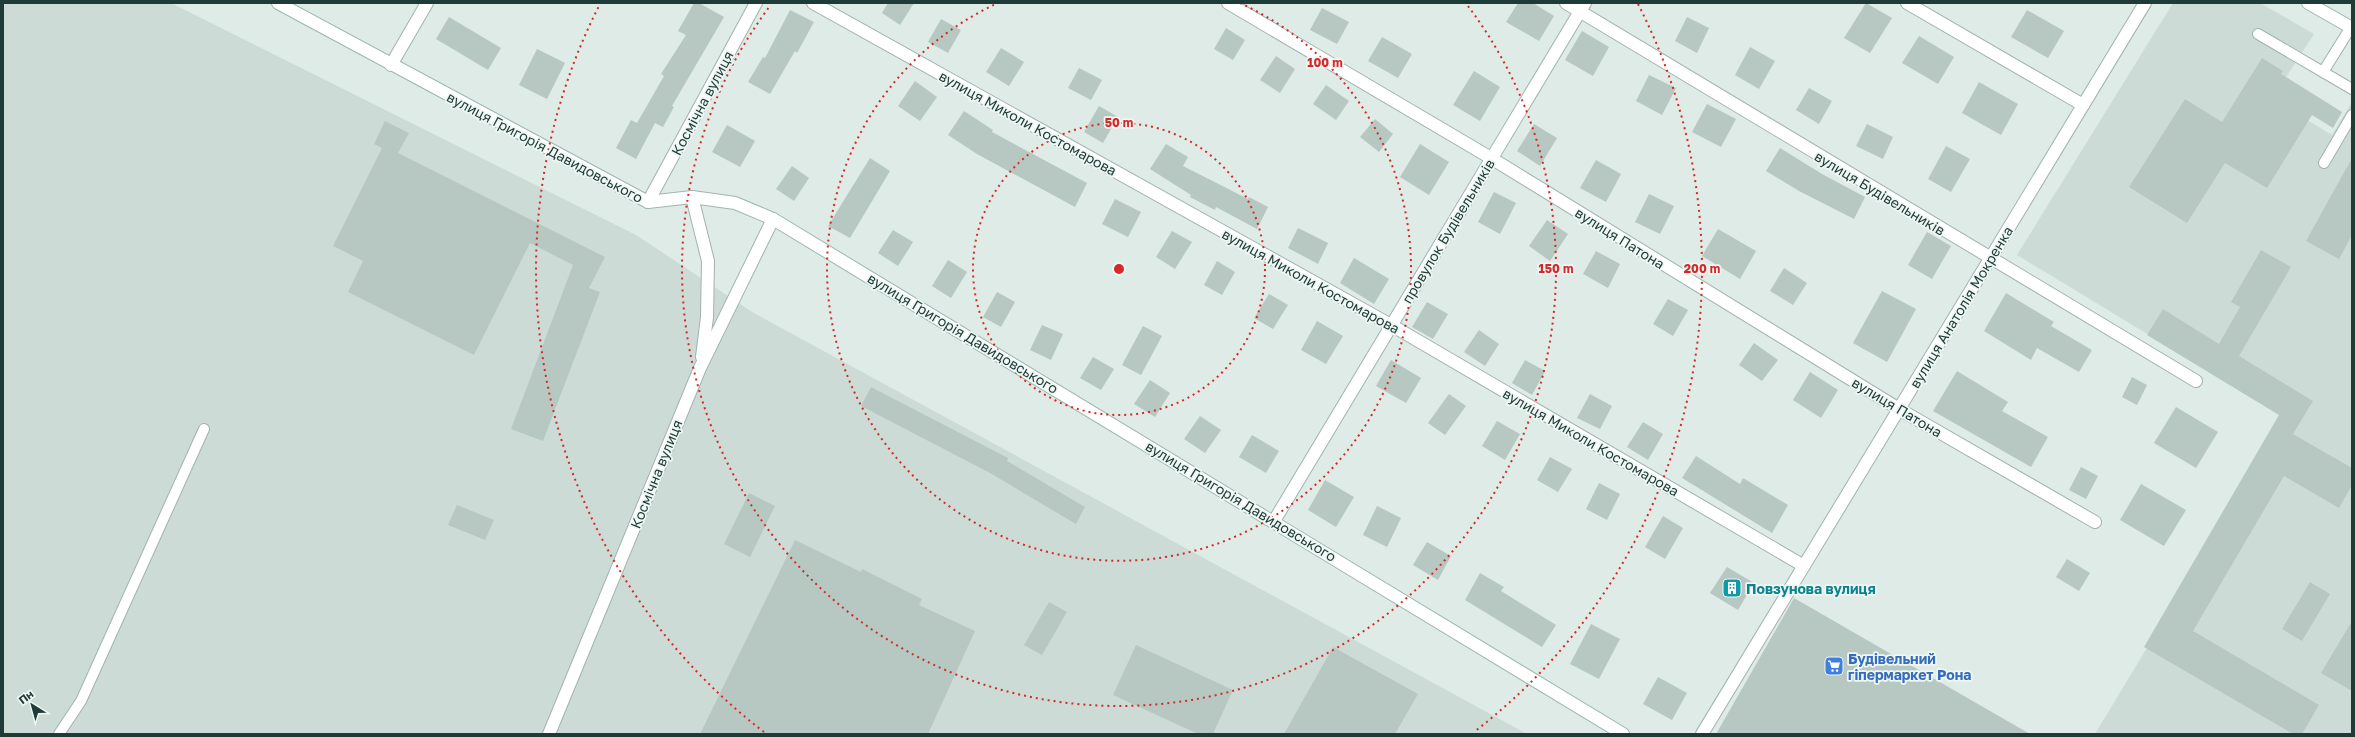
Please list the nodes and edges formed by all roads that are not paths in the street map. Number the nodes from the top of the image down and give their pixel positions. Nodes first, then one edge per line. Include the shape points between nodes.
1 (278, 3) edge
2 (427, 3) edge
3 (756, 3) edge
4 (813, 3) edge
5 (1228, 3) edge
6 (1566, 3) edge
7 (1907, 3) edge
8 (2145, 3) edge
9 (2312, 4) edge
10 (1582, 7) edge
11 (2351, 28) edge
12 (2258, 34) dead end
13 (391, 65) junction
14 (2323, 72) junction
15 (2352, 89) edge
16 (2083, 105) junction
17 (2352, 115) edge
18 (1491, 158) junction
19 (2324, 164) dead end
20 (692, 197) junction
21 (648, 202) junction
22 (773, 219) junction
23 (1990, 259) junction
24 (1391, 325) junction
25 (700, 368) junction
26 (2196, 382) dead end
27 (1899, 409) junction
28 (204, 429) dead end
29 (1274, 521) junction
30 (2095, 522) dead end
31 (1804, 566) junction
32 (59, 734) edge
33 (549, 734) edge
34 (1623, 734) edge
35 (1702, 734) edge

1 - 13 street, вулиця Григорія Давидовського
2 - 13 street
3 - 21 street, Космічна вулиця
4 - 24 street, вулиця Миколи Костомарова
5 - 18 street, вулиця Патона
6 - 10 street, вулиця Будівельників
7 - 16 street
8 - 16 street, вулиця Анатолія Мокренка
9 - 11 street
10 - 18 street, провулок Будівельників
10 - 23 street, вулиця Будівельників
11 - 14 lane
12 - 14 lane
13 - 21 street, вулиця Григорія Давидовського
14 - 15 lane
16 - 23 street, вулиця Анатолія Мокренка
17 - 19 lane
18 - 24 street, провулок Будівельників
18 - 27 street, вулиця Патона
20 - 21 street, вулиця Григорія Давидовського
20 - 22 street, вулиця Григорія Давидовського via 735,203
20 - 25 street via 708,260 707,317
22 - 25 street, Космічна вулиця
22 - 29 street, вулиця Григорія Давидовського
23 - 26 street, вулиця Будівельників
23 - 27 street, вулиця Анатолія Мокренка
24 - 29 street, провулок Будівельників
24 - 31 street, вулиця Миколи Костомарова
25 - 33 street, Космічна вулиця
27 - 30 street, вулиця Патона
27 - 31 street, вулиця Анатолія Мокренка
28 - 32 lane via 81,701
29 - 34 street, вулиця Григорія Давидовського
31 - 35 street, вулиця Анатолія Мокренка

